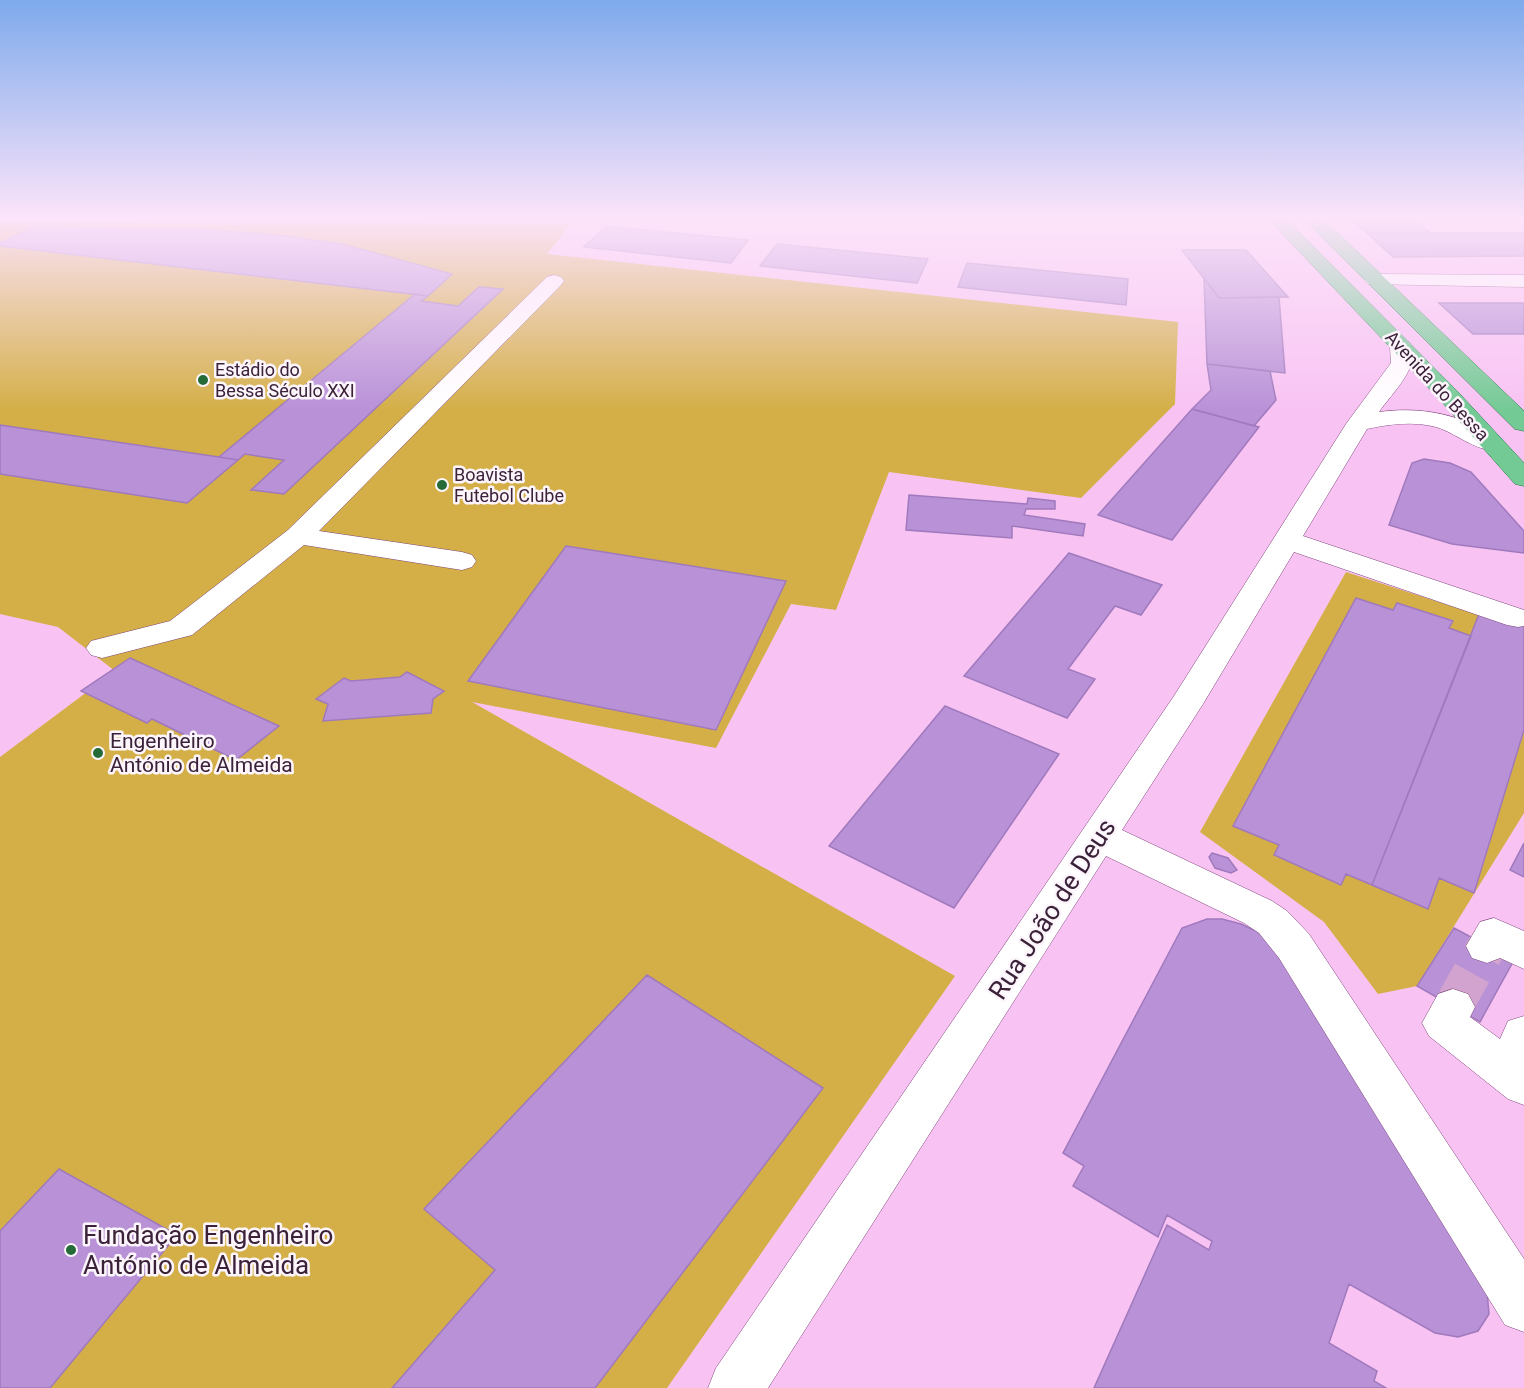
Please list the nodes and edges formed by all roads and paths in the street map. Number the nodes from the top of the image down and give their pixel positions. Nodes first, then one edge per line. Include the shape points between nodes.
1 (553, 282) edge
2 (1338, 282) edge
3 (1378, 282) edge
4 (1401, 347) junction
5 (1358, 424) junction
6 (1524, 424) edge
7 (1492, 444) junction
8 (1524, 478) edge
9 (298, 536) junction
10 (1287, 540) junction
11 (462, 561) dead end
12 (1518, 618) dead end
13 (102, 648) dead end
14 (1100, 836) junction
15 (1453, 1007) tunnel mouth
16 (1524, 1035) edge
17 (1524, 1048) edge
18 (1524, 1084) edge
19 (1524, 1306) edge
20 (736, 1388) edge

1 - 9 street
2 - 4 main road, Avenida do Bessa
3 - 6 main road, Avenida do Bessa
4 - 5 street, Rua João de Deus via 1402,363
4 - 7 main road, Avenida do Bessa
5 - 7 street via 1385,417 1420,416 1466,428
5 - 10 street, Rua João de Deus
7 - 8 main road, Avenida do Bessa
9 - 11 street
9 - 13 street via 181,628
10 - 12 street
10 - 14 street, Rua João de Deus
14 - 19 street via 1273,922 1294,946
14 - 20 street, Rua João de Deus
15 - 18 street via 1444,1023
16 - 17 street via 1520,1043

